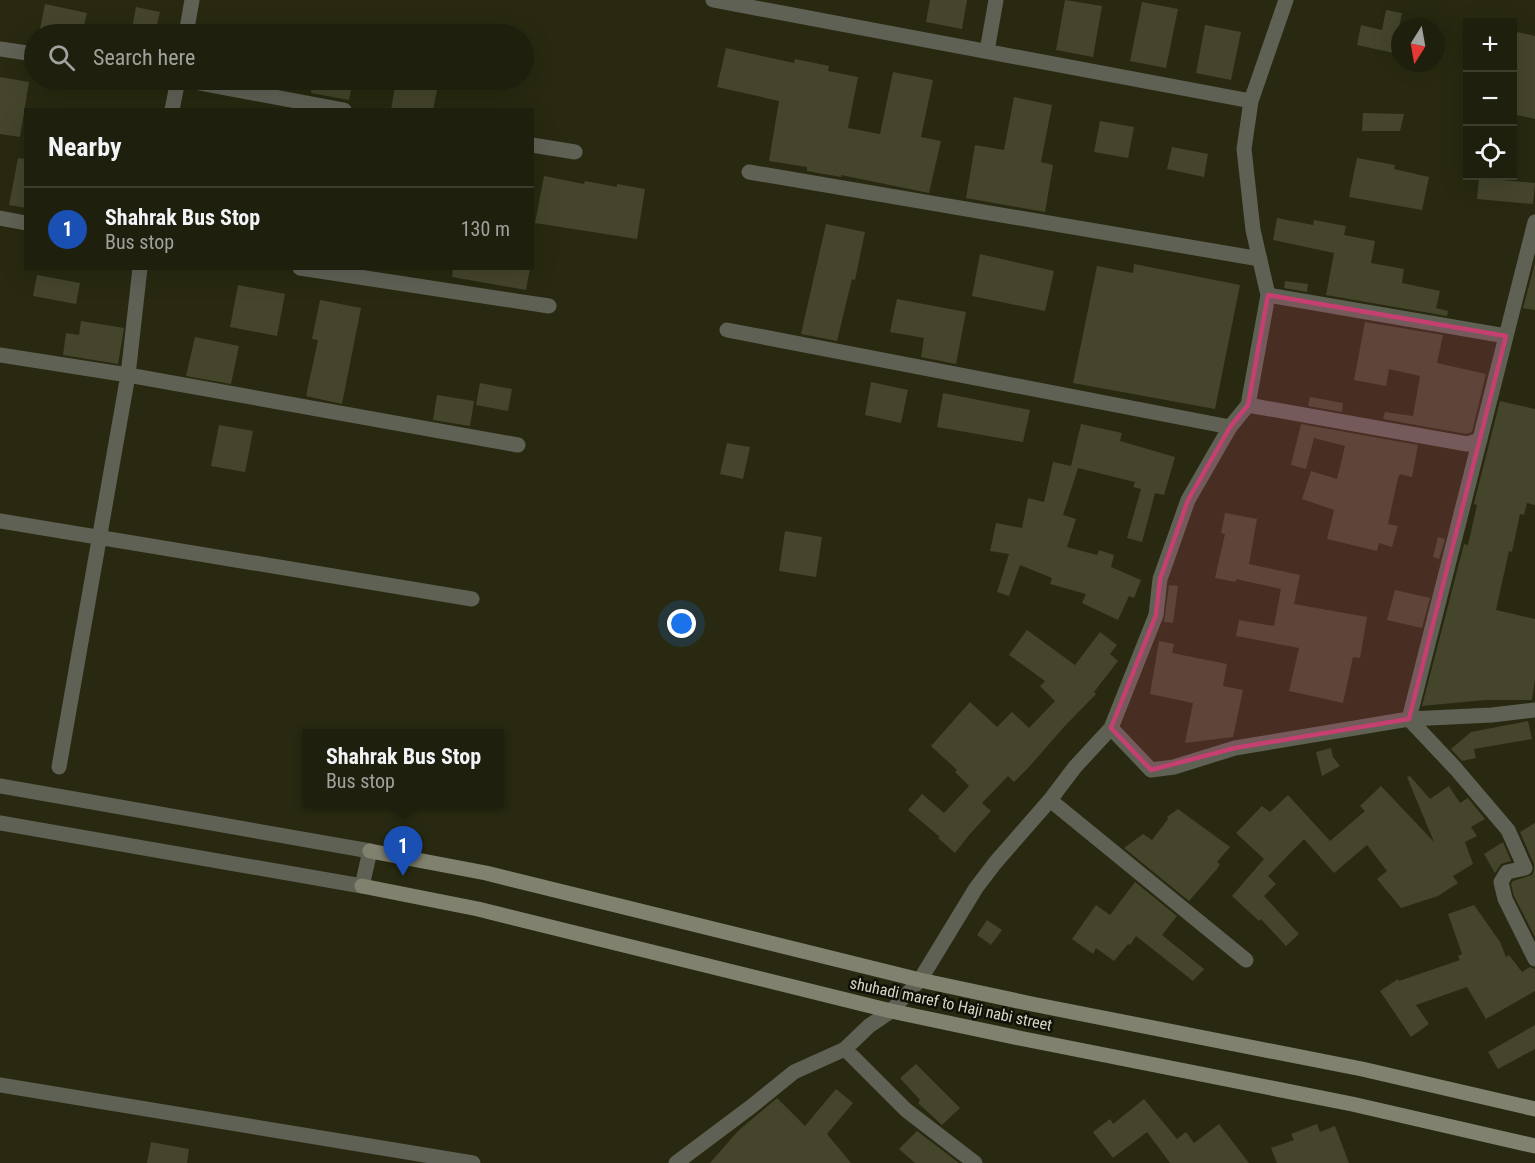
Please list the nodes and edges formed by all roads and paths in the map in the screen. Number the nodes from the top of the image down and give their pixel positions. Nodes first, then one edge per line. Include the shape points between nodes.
1 (192, 0) edge
2 (713, 0) edge
3 (996, 0) edge
4 (1286, 0) edge
5 (188, 24) edge
6 (0, 49) edge
7 (987, 51) junction
8 (24, 53) edge
9 (178, 90) edge
10 (235, 90) edge
11 (1251, 100) junction
12 (173, 108) edge
13 (333, 108) edge
14 (534, 145) edge
15 (575, 152) dead end
16 (749, 172) dead end
17 (0, 218) edge
18 (1535, 222) edge
19 (24, 223) edge
20 (1260, 259) junction
21 (140, 270) edge
22 (313, 270) edge
23 (1268, 296) junction
24 (549, 306) dead end
25 (727, 330) dead end
26 (1506, 336) junction
27 (0, 355) edge
28 (128, 375) junction
29 (1248, 405) junction
30 (1230, 427) junction
31 (1480, 440) junction
32 (518, 445) dead end
33 (0, 520) edge
34 (100, 537) junction
35 (472, 598) dead end
36 (1535, 710) edge
37 (1409, 720) junction
38 (1111, 728) junction
39 (59, 767) dead end
40 (0, 786) edge
41 (1050, 800) junction
42 (0, 823) edge
43 (370, 851) junction
44 (362, 886) junction
45 (1535, 959) edge
46 (1246, 960) dead end
47 (920, 980) junction
48 (891, 1011) junction
49 (845, 1049) junction
50 (0, 1085) edge
51 (1535, 1109) edge
52 (1535, 1146) edge
53 (473, 1163) edge
54 (676, 1163) edge
55 (975, 1163) edge

1 - 5 street
2 - 7 street
3 - 7 street
4 - 11 street
6 - 8 street
7 - 11 street
9 - 12 street
10 - 13 street
11 - 20 street via 1244,149
14 - 15 street
16 - 20 street
17 - 19 street
18 - 26 street
20 - 23 street
21 - 28 street
22 - 24 street
23 - 26 street
23 - 29 street
25 - 30 street
26 - 31 street
27 - 28 street
28 - 32 street
28 - 34 street
29 - 30 street
29 - 31 street via 1467,444
30 - 38 street via 1188,500 1160,579 1156,615
31 - 37 street
33 - 34 street
34 - 35 street
34 - 39 street
36 - 37 street
37 - 38 street via 1235,748 1151,770
37 - 45 street via 1508,830 1525,868 1507,872 1501,882 1505,899
38 - 41 street
40 - 43 street
41 - 46 street
41 - 47 street via 976,888
42 - 44 street
43 - 44 street
43 - 47 main road via 486,873
44 - 48 main road, shuhadi maref to Haji nabi street via 478,909
47 - 48 street
47 - 51 main road via 1362,1069
48 - 49 street
48 - 52 main road, shuhadi maref to Haji nabi street via 1352,1104
49 - 54 street via 794,1072
49 - 55 street via 906,1110
50 - 53 street

